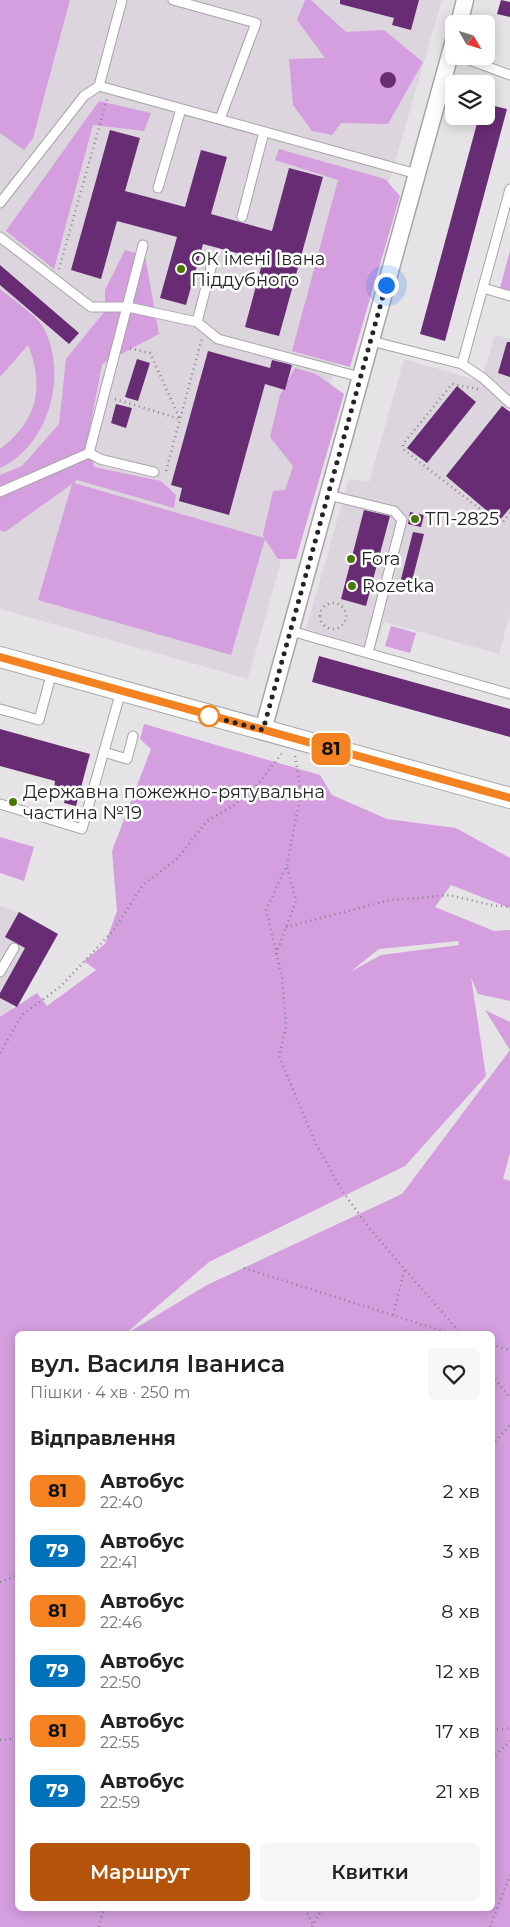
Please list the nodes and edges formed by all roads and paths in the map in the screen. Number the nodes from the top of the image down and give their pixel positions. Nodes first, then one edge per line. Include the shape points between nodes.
1 (122, 0) edge
2 (173, 0) edge
3 (466, 0) edge
4 (462, 15) edge
5 (450, 65) edge
6 (485, 65) edge
7 (510, 76) edge
8 (98, 86) junction
9 (110, 89) junction
10 (181, 109) junction
11 (220, 119) junction
12 (264, 132) junction
13 (418, 174) junction
14 (158, 188) dead end
15 (510, 188) edge
16 (0, 203) edge
17 (242, 217) dead end
18 (0, 237) edge
19 (143, 246) dead end
20 (212, 264) dead end
21 (56, 280) junction
22 (483, 288) junction
23 (510, 296) edge
24 (128, 307) junction
25 (197, 322) junction
26 (205, 328) junction
27 (371, 341) junction
28 (118, 345) junction
29 (462, 364) junction
30 (360, 377) junction
31 (104, 396) junction
32 (508, 400) edge
33 (180, 419) junction
34 (89, 453) junction
35 (154, 472) joint
36 (0, 492) edge
37 (328, 495) junction
38 (510, 513) edge
39 (337, 603) joint
40 (291, 631) junction
41 (368, 653) junction
42 (0, 657) edge
43 (52, 672) junction
44 (122, 692) junction
45 (510, 694) edge
46 (0, 709) edge
47 (263, 730) junction
48 (133, 736) dead end
49 (284, 751) dead end
50 (104, 752) junction
51 (294, 752) dead end
52 (510, 798) edge
53 (0, 804) edge
54 (287, 865) junction
55 (510, 907) edge
56 (286, 927) junction
57 (14, 948) dead end
58 (276, 956) junction
59 (0, 972) edge
60 (0, 1053) edge
61 (244, 1268) dead end
62 (405, 1268) junction
63 (393, 1315) junction
64 (443, 1331) edge
65 (458, 1331) edge
66 (495, 1346) edge
67 (510, 1350) edge
68 (495, 1379) edge
69 (510, 1398) edge
70 (510, 1425) edge
71 (495, 1442) edge
72 (15, 1576) edge
73 (0, 1582) edge
74 (510, 1728) edge
75 (495, 1730) edge
76 (15, 1738) edge
77 (0, 1740) edge
78 (510, 1741) edge
79 (495, 1756) edge
80 (510, 1875) edge
81 (103, 1911) edge
82 (306, 1911) edge
83 (321, 1911) edge
84 (313, 1926) edge
85 (99, 1927) edge
86 (490, 1927) edge

1 - 8 lane
2 - 11 lane via 256,24
3 - 4 street
5 - 13 street
6 - 7 lane
8 - 9 lane
8 - 16 lane via 84,96
9 - 10 lane
9 - 21 path
10 - 11 lane
10 - 14 lane
11 - 12 lane
12 - 13 lane
12 - 17 lane
13 - 27 street
15 - 22 lane
18 - 21 lane
19 - 24 lane
20 - 25 lane
21 - 24 lane via 91,307
22 - 23 lane
22 - 29 lane
24 - 25 lane
24 - 28 lane
25 - 26 lane
26 - 30 lane via 218,339
26 - 33 path
27 - 29 lane
27 - 30 street
28 - 31 lane
28 - 33 path via 150,353
29 - 32 lane
30 - 37 street
31 - 33 path
31 - 34 lane
32 - 38 path via 452,384 403,449 498,523 504,522
33 - 35 path via 165,475
34 - 35 lane via 100,459
34 - 36 lane
37 - 40 street
37 - 41 lane via 394,511 402,520
39 - 39 path via 345,611 344,622 337,628 328,628 321,621 320,612 327,604
40 - 41 lane
40 - 47 street
41 - 45 lane
42 - 43 street
43 - 44 street
43 - 46 lane via 39,720
44 - 47 street
44 - 50 lane
47 - 52 street
48 - 50 lane via 126,758
49 - 60 path via 258,784 233,806 207,821 177,859 143,885 113,931 61,986 22,1014
50 - 53 lane via 82,829
51 - 54 path via 300,793
54 - 56 path via 296,901
54 - 58 path via 266,910
55 - 56 path via 449,895 390,900
56 - 58 path
57 - 59 lane
58 - 62 path via 282,976 286,1027 280,1056 290,1082 341,1189 369,1228
61 - 63 path
62 - 63 path
62 - 65 path
63 - 64 path
66 - 67 path
68 - 69 path
70 - 71 path
72 - 73 path
74 - 75 path
76 - 77 path
78 - 79 path
80 - 86 path
81 - 85 path
82 - 84 path
83 - 84 path

